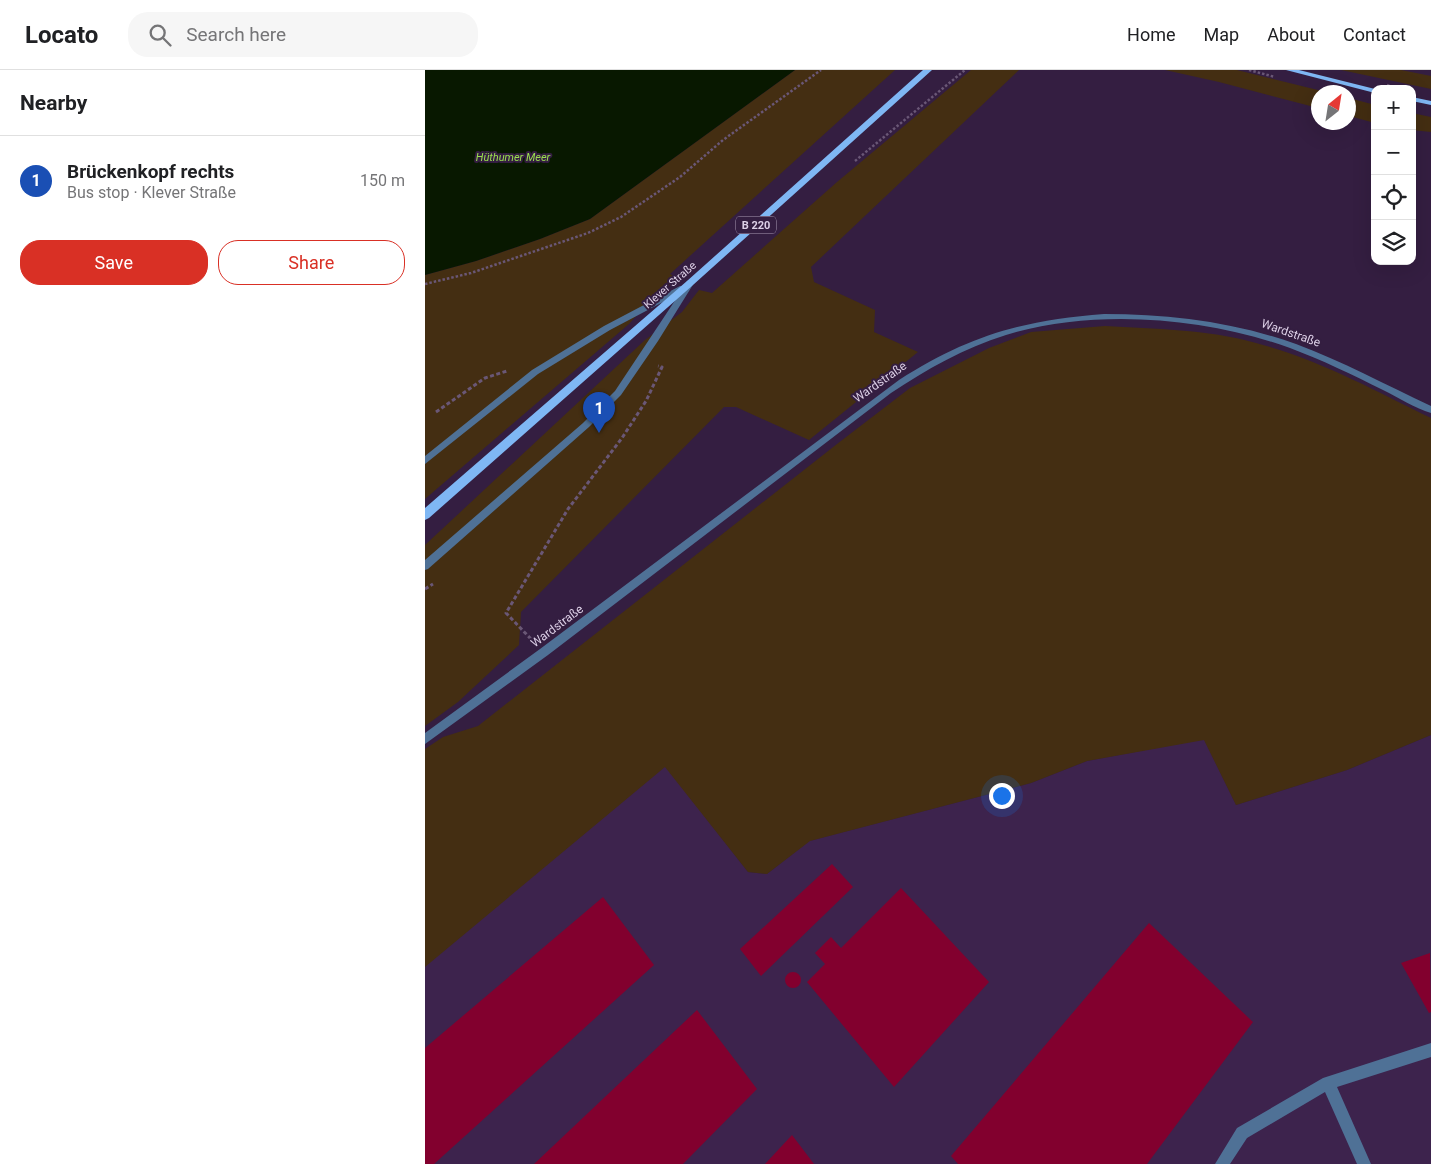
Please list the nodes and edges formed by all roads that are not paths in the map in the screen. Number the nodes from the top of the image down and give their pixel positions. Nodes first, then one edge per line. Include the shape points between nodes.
1 (928, 70) edge
2 (1290, 70) edge
3 (1371, 90) edge
4 (1416, 100) edge
5 (1431, 103) edge
6 (691, 283) junction
7 (1431, 410) edge
8 (425, 461) edge
9 (425, 515) edge
10 (425, 566) edge
11 (425, 739) edge
12 (1431, 1050) edge
13 (1328, 1083) junction
14 (1222, 1164) edge
15 (1364, 1164) edge

1 - 6 main road, Klever Straße / B 220
2 - 3 main road
4 - 5 main road
6 - 8 street via 607,328 535,372
6 - 9 main road, Klever Straße / B 220
6 - 10 street via 618,393
7 - 11 street, Wardstraße via 1318,355 1240,330 1131,317 1048,322 1006,332 957,350 888,390
12 - 13 street
13 - 14 street via 1243,1133
13 - 15 street

